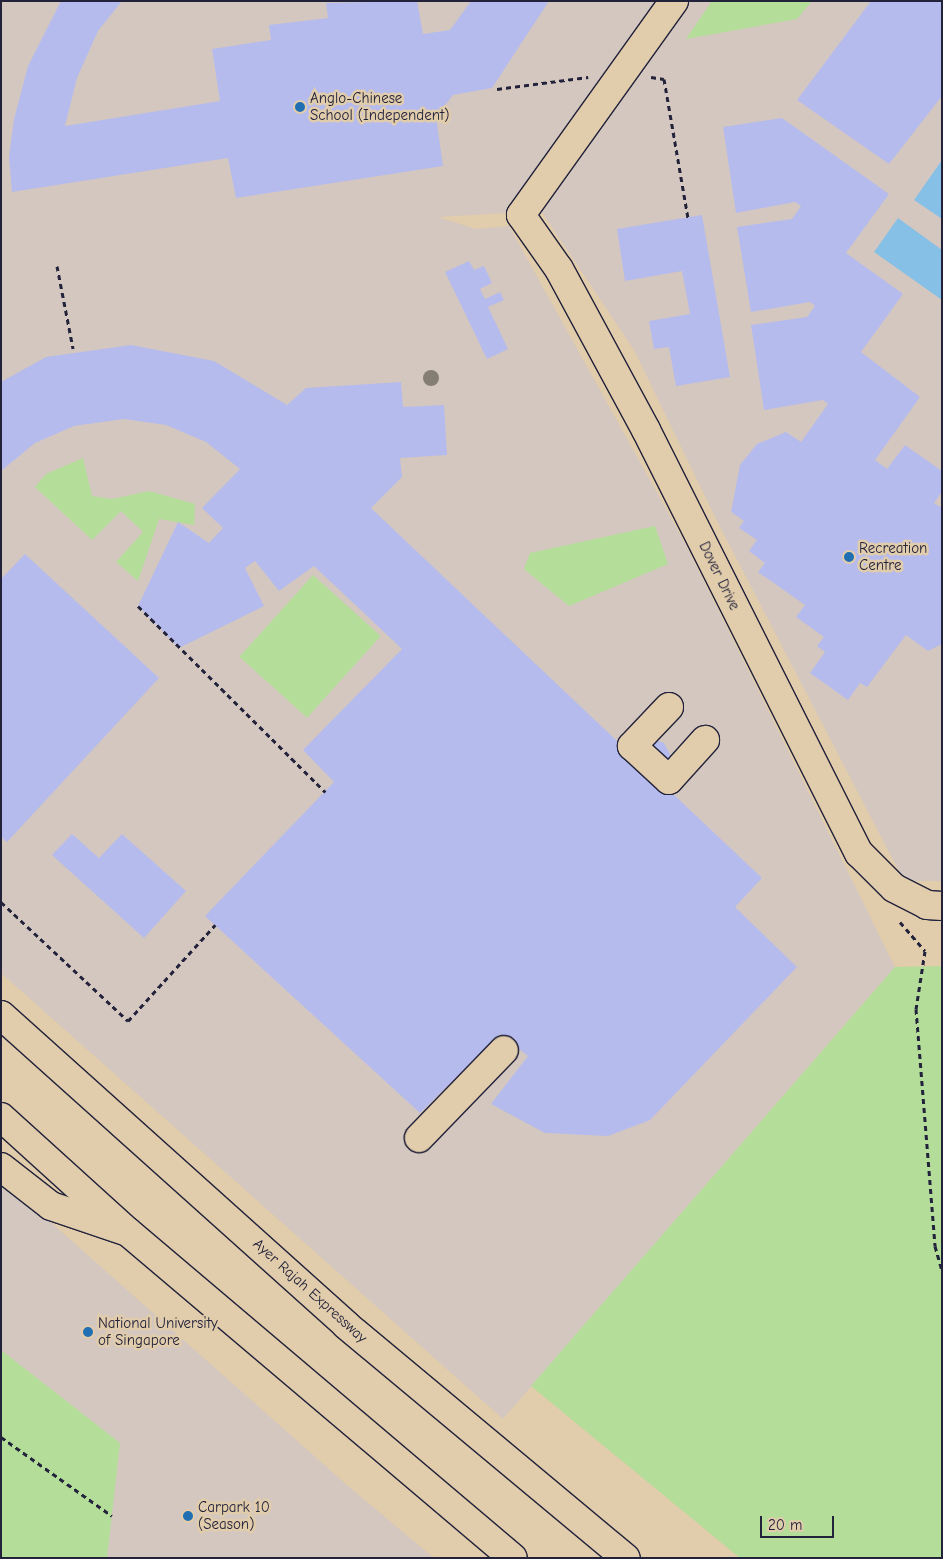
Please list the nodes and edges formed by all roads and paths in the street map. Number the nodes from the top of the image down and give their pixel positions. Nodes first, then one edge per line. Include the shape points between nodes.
1 (674, 1) edge
2 (57, 266) dead end
3 (74, 348) dead end
4 (138, 606) dead end
5 (669, 707) dead end
6 (705, 740) dead end
7 (325, 792) dead end
8 (1, 902) edge
9 (942, 906) edge
10 (215, 925) dead end
11 (925, 951) dead end
12 (1, 1015) edge
13 (504, 1050) dead end
14 (1, 1117) edge
15 (419, 1138) dead end
16 (1, 1167) edge
17 (128, 1232) junction
18 (942, 1270) edge
19 (1, 1437) edge
20 (112, 1516) dead end
21 (513, 1558) edge
22 (626, 1558) edge

1 - 9 main road, Dover Drive via 521,215 559,269 646,430 859,853 894,888 927,905
2 - 3 path
4 - 7 path
5 - 6 main road via 632,746 669,780
8 - 10 path via 128,1021
11 - 18 path via 916,1009 935,1246
12 - 22 main road, Ayer Rajah Expressway via 346,1325
13 - 15 main road
14 - 17 main road
16 - 17 main road via 50,1206
17 - 21 main road
19 - 20 path

